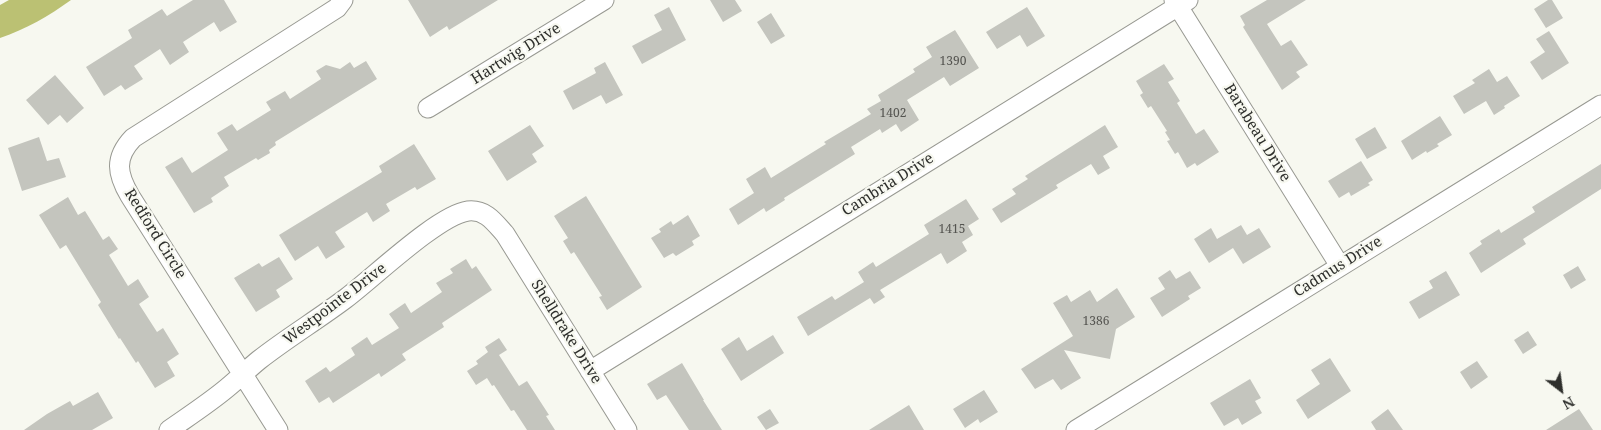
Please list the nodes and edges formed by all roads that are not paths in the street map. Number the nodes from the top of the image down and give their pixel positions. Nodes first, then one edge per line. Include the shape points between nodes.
1 (604, 0) edge
2 (1180, 2) edge
3 (340, 4) edge
4 (1601, 105) edge
5 (428, 108) dead end
6 (505, 234) joint
7 (1340, 266) junction
8 (590, 371) junction
9 (242, 374) junction
10 (169, 430) edge
11 (278, 430) edge
12 (627, 430) edge
13 (1076, 430) edge

1 - 5 street, Hartwig Drive
2 - 7 street, Barabeau Drive
2 - 8 street, Cambria Drive
3 - 9 street, Redford Circle via 147,128 124,147 121,156 119,167 125,186
4 - 7 street, Cadmus Drive
6 - 8 street, Shelldrake Drive
6 - 9 street, Westpointe Drive via 492,218 480,212 468,211 453,217
7 - 13 street, Cadmus Drive
8 - 12 street, Shelldrake Drive
9 - 10 street, Westpointe Drive
9 - 11 street, Redford Circle

